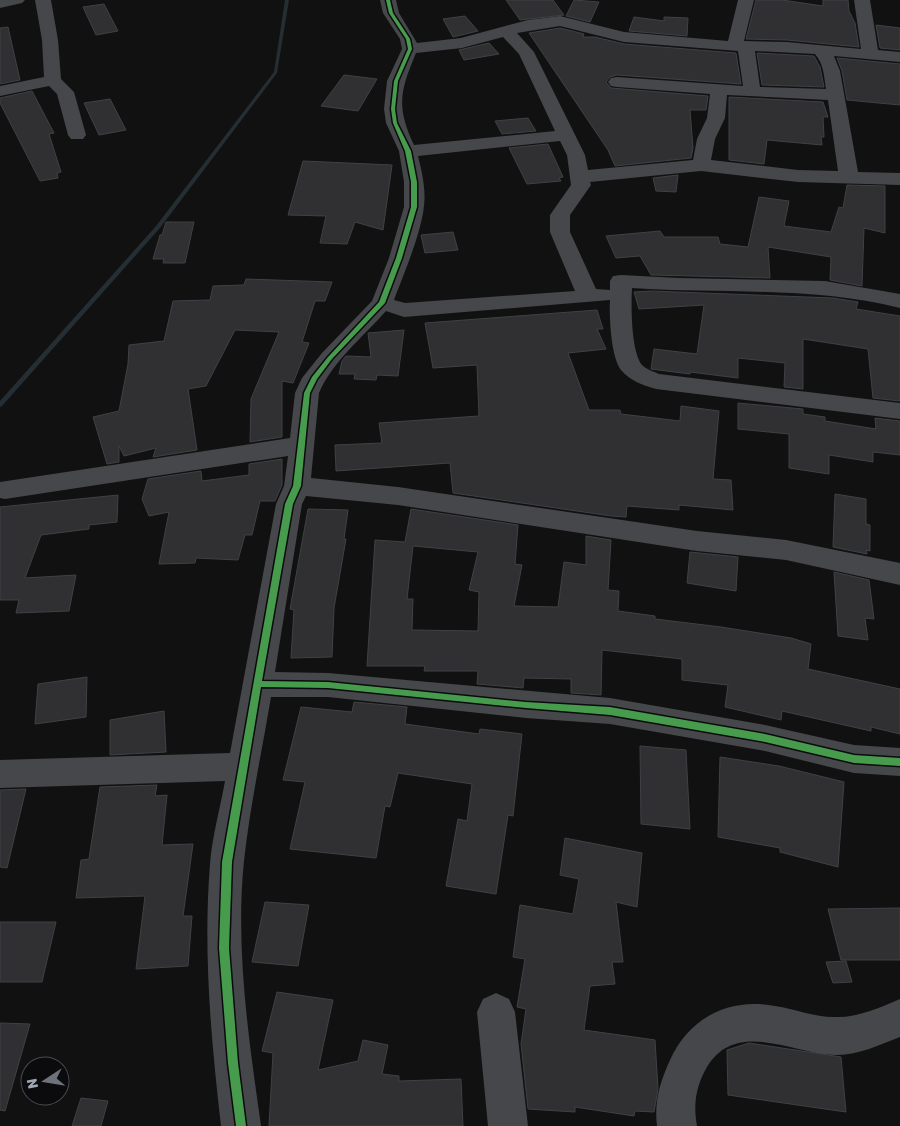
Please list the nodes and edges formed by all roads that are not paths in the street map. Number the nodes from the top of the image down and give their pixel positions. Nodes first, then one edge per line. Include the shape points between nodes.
1 (17, 0) edge
2 (44, 0) edge
3 (388, 0) edge
4 (746, 0) edge
5 (862, 0) edge
6 (0, 4) edge
7 (506, 31) junction
8 (739, 47) junction
9 (410, 49) junction
10 (820, 50) junction
11 (870, 53) junction
12 (900, 57) edge
13 (53, 80) junction
14 (617, 82) dead end
15 (718, 90) junction
16 (0, 92) edge
17 (752, 92) junction
18 (836, 96) junction
19 (77, 135) dead end
20 (566, 135) junction
21 (408, 151) junction
22 (701, 165) junction
23 (579, 177) junction
24 (849, 178) junction
25 (900, 179) edge
26 (621, 294) junction
27 (588, 295) junction
28 (900, 301) edge
29 (382, 303) junction
30 (900, 411) edge
31 (301, 445) junction
32 (297, 486) junction
33 (5, 490) dead end
34 (900, 574) edge
35 (258, 684) junction
36 (900, 762) edge
37 (242, 767) junction
38 (0, 774) edge
39 (496, 1012) dead end
40 (900, 1018) edge
41 (241, 1126) edge
42 (508, 1126) edge
43 (676, 1126) edge

1 - 6 street
2 - 13 street
3 - 9 street via 391,13 408,39
4 - 8 street
5 - 11 street
7 - 8 street via 560,21 624,37
7 - 9 street via 462,43
7 - 20 street via 526,52
8 - 10 street
8 - 17 street
9 - 21 street via 396,81 393,109 395,123
10 - 11 street
10 - 18 street via 828,59
11 - 12 street
13 - 16 street
13 - 19 street via 65,92
14 - 15 street
15 - 17 street
15 - 22 street via 716,118 706,139
17 - 18 street
18 - 24 street
20 - 21 street
20 - 23 street via 576,154
21 - 29 street via 414,182 414,207
22 - 23 street
22 - 24 street
23 - 27 street via 581,186 560,215 560,232
24 - 25 street
26 - 27 street
26 - 28 street via 621,280 696,286 834,288 859,290
26 - 30 street via 620,324 630,366 640,375 656,381
27 - 29 street via 404,310
29 - 31 street via 314,378 307,394
31 - 32 street
31 - 33 street
32 - 34 street via 398,496 697,541 786,550
32 - 35 street via 289,504
35 - 36 street via 328,685 526,706 610,711 765,738 854,759
35 - 37 street
37 - 38 street
37 - 41 street via 227,862 224,948
39 - 42 street
40 - 43 street via 872,1030 834,1036 758,1021 731,1024 700,1042 678,1082 674,1109

